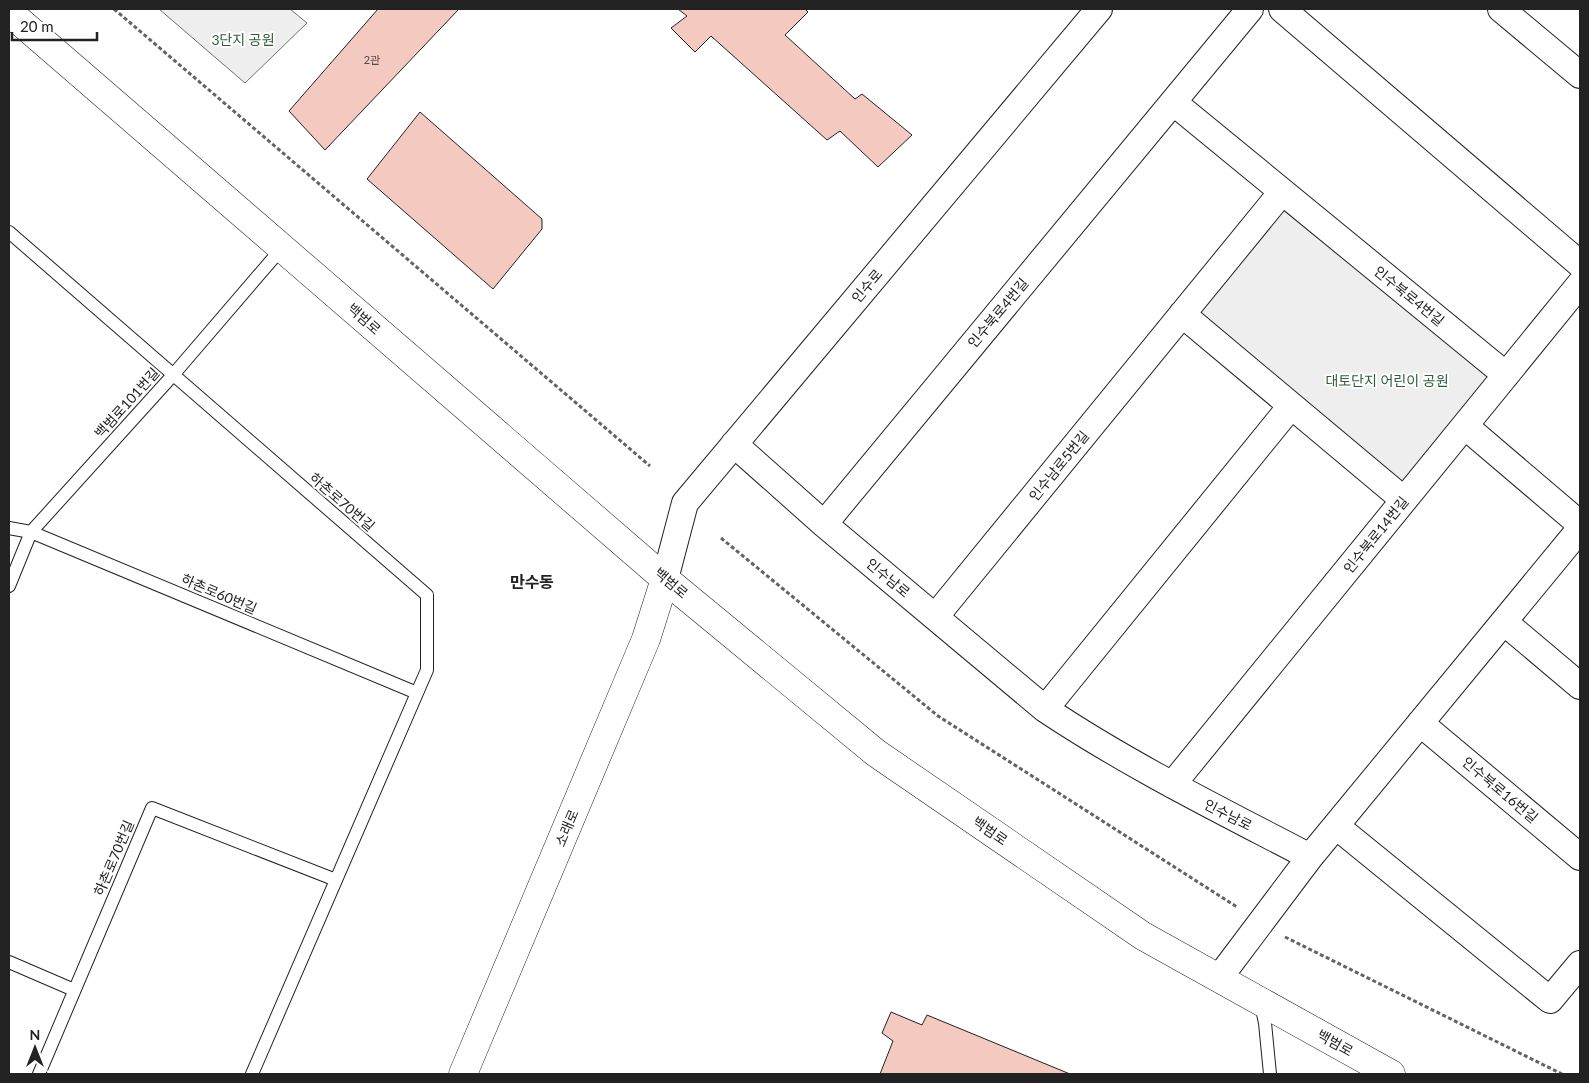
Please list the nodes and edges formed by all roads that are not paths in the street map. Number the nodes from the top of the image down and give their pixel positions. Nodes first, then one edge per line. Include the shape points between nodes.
1 (1099, 9) edge
2 (1250, 9) edge
3 (1282, 9) edge
4 (1500, 9) edge
5 (9, 12) edge
6 (1578, 70) edge
7 (1173, 102) junction
8 (1282, 192) junction
9 (9, 232) edge
10 (282, 248) junction
11 (1580, 264) edge
12 (1580, 284) edge
13 (1182, 314) junction
14 (173, 375) junction
15 (1506, 375) junction
16 (1291, 406) junction
17 (1465, 426) junction
18 (734, 444) junction
19 (1404, 500) junction
20 (824, 524) junction
21 (1580, 524) edge
22 (9, 528) edge
23 (1580, 529) edge
24 (31, 532) junction
25 (665, 579) junction
26 (9, 586) edge
27 (935, 618) junction
28 (1504, 622) junction
29 (1580, 686) edge
30 (417, 693) junction
31 (1045, 709) junction
32 (1420, 723) junction
33 (1172, 785) junction
34 (1336, 826) junction
35 (1310, 857) junction
36 (1580, 857) edge
37 (336, 880) junction
38 (9, 962) edge
39 (1580, 964) edge
40 (1219, 978) junction
41 (74, 990) junction
42 (1261, 1002) junction
43 (39, 1074) edge
44 (252, 1074) edge
45 (464, 1074) edge
46 (1270, 1074) edge
47 (1391, 1074) edge

1 - 18 street, 인수로
2 - 7 street, 인수북로4번길
3 - 11 street
4 - 6 street
5 - 10 main road, 백범로
7 - 8 street, 인수북로4번길
7 - 20 street, 인수북로4번길
8 - 13 street, 인수남로5번길
8 - 15 street, 인수북로4번길
9 - 14 lane, 하촌로70번길
10 - 14 lane, 백범로101번길
10 - 25 main road, 백범로
12 - 15 street, 인수북로14번길
13 - 16 street
13 - 27 street, 인수남로5번길
14 - 24 lane, 백범로101번길
14 - 30 lane, 하촌로70번길 via 427,595 427,670
15 - 17 street, 인수북로14번길
16 - 19 street
16 - 31 street
17 - 19 street, 인수북로14번길
17 - 21 street
18 - 20 street, 인수남로
18 - 25 street, 인수로 via 685,503
19 - 33 street, 인수북로14번길
20 - 27 street, 인수남로
22 - 24 lane, 하촌로60번길
23 - 28 street
24 - 26 lane, 백범로101번길
24 - 30 lane, 하촌로60번길
25 - 40 main road, 백범로 via 876,753 1143,936
25 - 45 main road, 소래로 via 646,639
27 - 31 street, 인수남로
28 - 29 street
28 - 32 street
30 - 37 lane, 하촌로70번길
31 - 33 street, 인수남로
32 - 34 street
32 - 36 street, 인수북로16번길
33 - 35 street, 인수남로
34 - 35 street
34 - 39 street via 1550,1000
35 - 40 street
37 - 41 lane, 하촌로70번길 via 152,808
37 - 44 lane, 하촌로70번길
38 - 41 lane
40 - 42 main road, 백범로
41 - 43 lane, 하촌로70번길
42 - 46 lane
42 - 47 main road, 백범로

